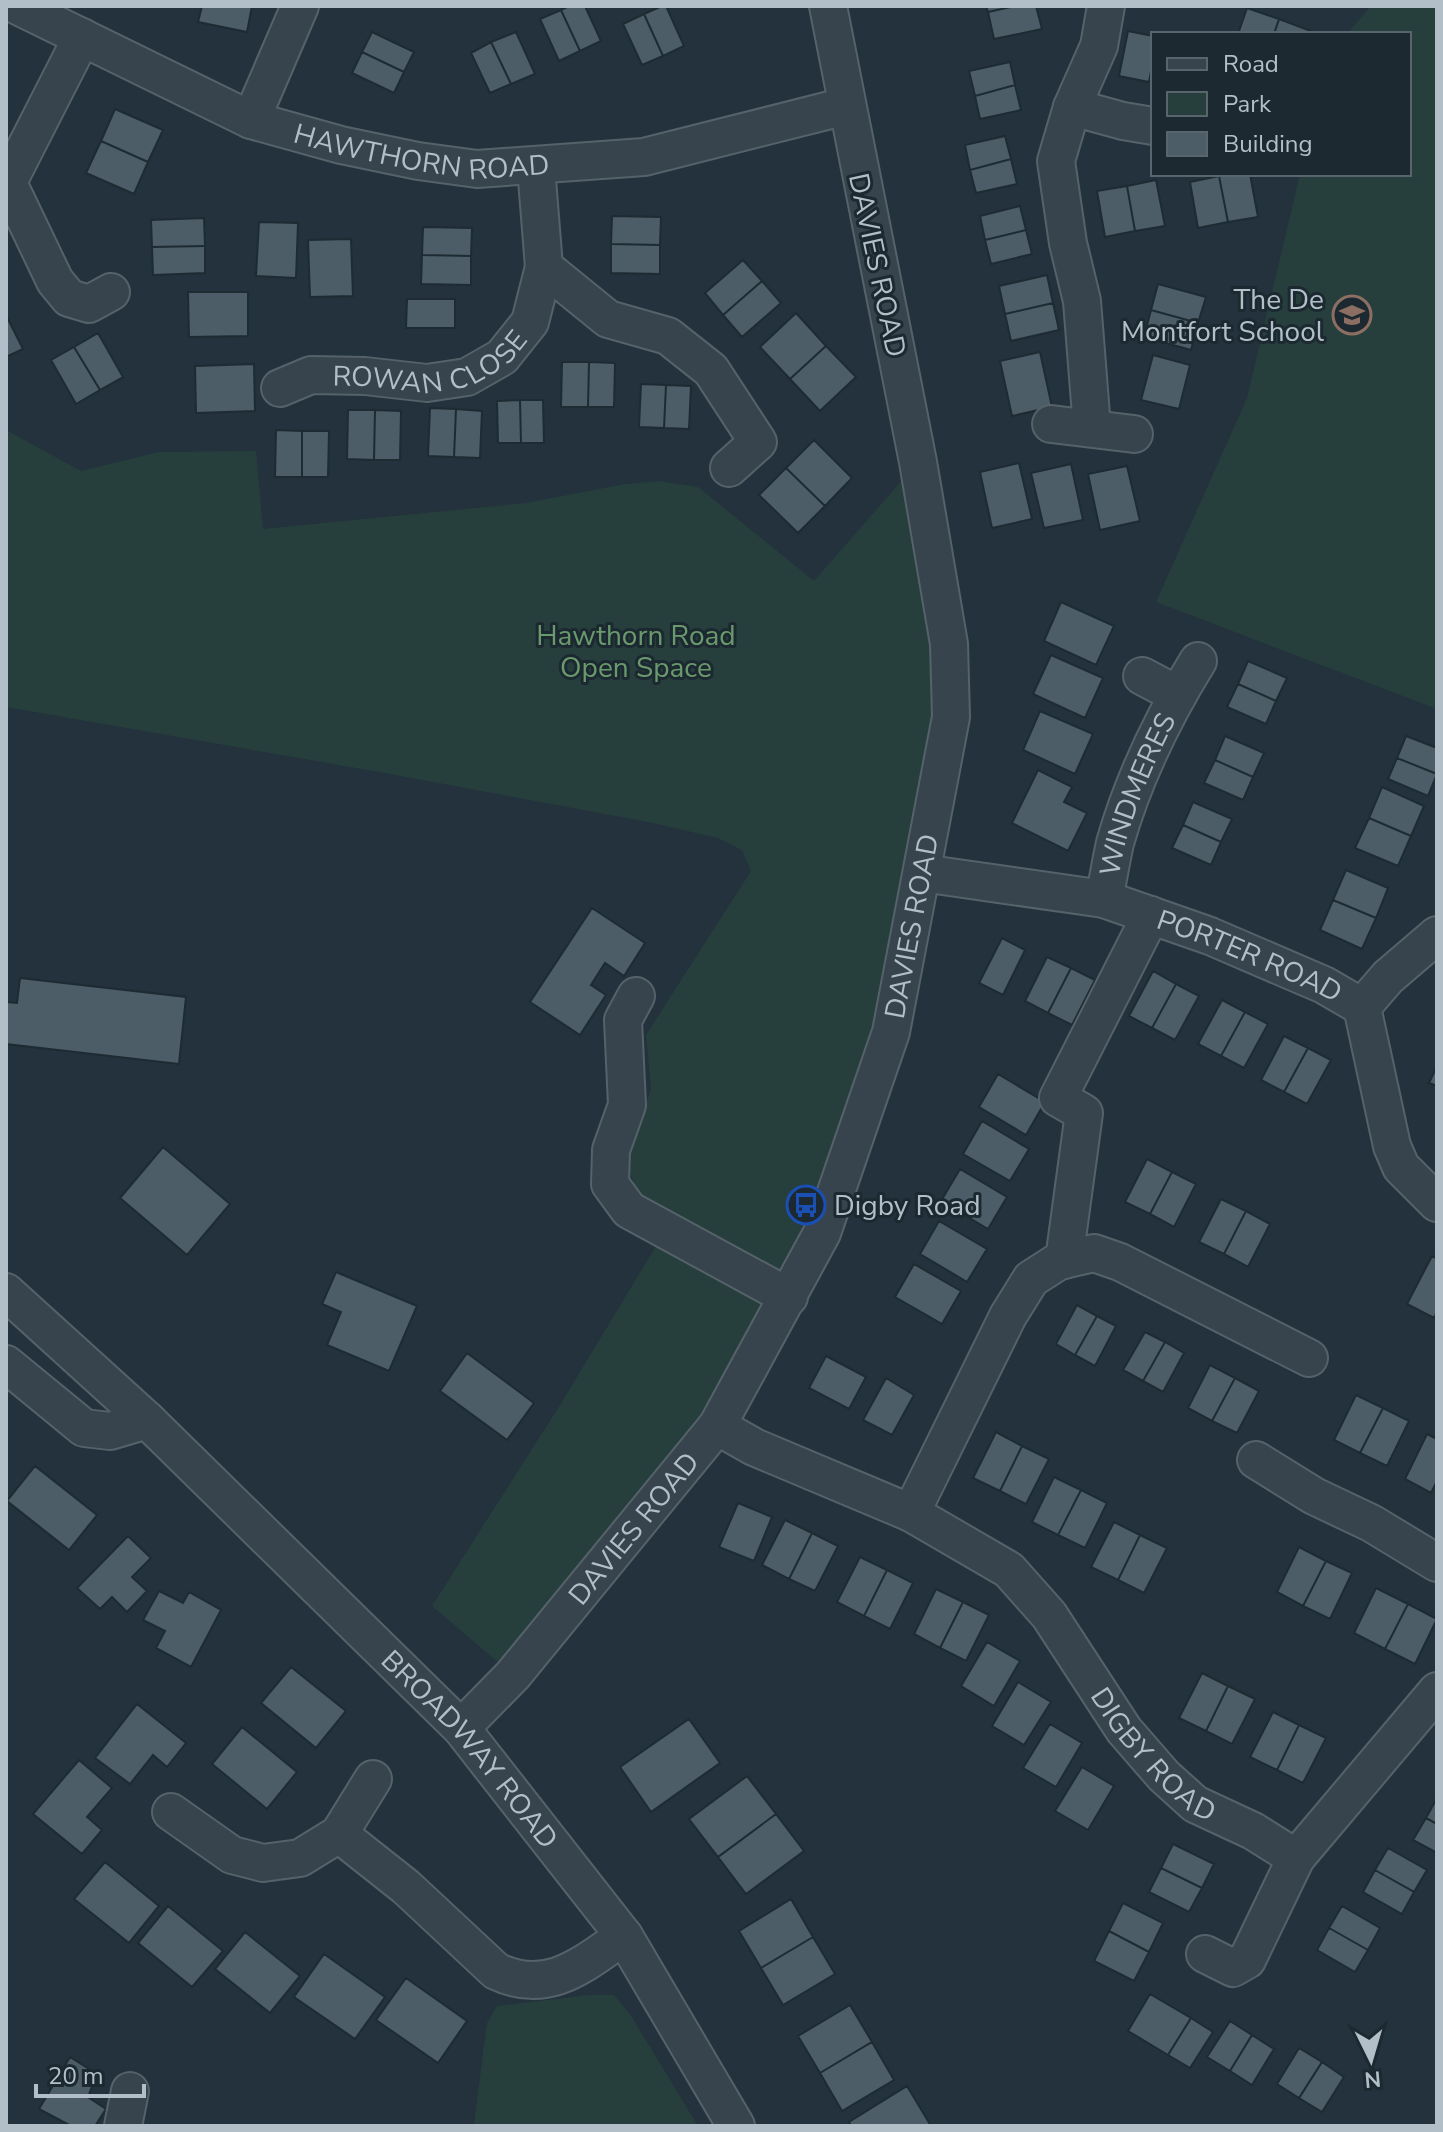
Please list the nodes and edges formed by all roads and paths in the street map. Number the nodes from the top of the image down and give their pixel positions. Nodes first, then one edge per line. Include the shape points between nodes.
1 (18, 6) edge
2 (300, 6) edge
3 (828, 6) edge
4 (1106, 6) edge
5 (82, 37) junction
6 (846, 106) junction
7 (1072, 107) junction
8 (251, 120) junction
9 (1151, 126) edge
10 (536, 167) junction
11 (8, 186) edge
12 (544, 267) junction
13 (111, 292) dead end
14 (301, 372) dead end
15 (1051, 424) dead end
16 (1092, 428) junction
17 (1134, 434) dead end
18 (729, 468) dead end
19 (1198, 661) dead end
20 (1142, 676) dead end
21 (1178, 695) junction
22 (922, 873) junction
23 (1104, 899) junction
24 (1151, 915) junction
25 (1437, 935) edge
26 (636, 996) dead end
27 (1362, 1007) junction
28 (1437, 1203) edge
29 (1064, 1260) junction
30 (6, 1292) edge
31 (789, 1297) junction
32 (1309, 1358) dead end
33 (6, 1364) edge
34 (147, 1420) junction
35 (717, 1426) junction
36 (1256, 1460) dead end
37 (911, 1513) junction
38 (1437, 1563) edge
39 (1437, 1691) edge
40 (461, 1728) junction
41 (373, 1779) dead end
42 (171, 1812) dead end
43 (339, 1834) junction
44 (1296, 1858) junction
45 (624, 1936) junction
46 (1205, 1954) dead end
47 (736, 2126) edge

1 - 5 street, HAWTHORN ROAD
2 - 8 street
3 - 6 street, DAVIES ROAD
4 - 7 street via 1099,46
5 - 8 street, HAWTHORN ROAD
5 - 11 street
6 - 10 street, HAWTHORN ROAD via 644,157
6 - 22 street, DAVIES ROAD via 949,644 951,717
7 - 9 street
7 - 16 street via 1056,161 1082,301
8 - 10 street, HAWTHORN ROAD via 418,161 477,169
10 - 12 street, ROWAN CLOSE
11 - 13 street via 55,281 69,298 89,304
12 - 14 street, ROWAN CLOSE via 530,322 502,357 467,377 427,383
12 - 18 street via 608,319 668,336 711,370 758,442
15 - 16 street
16 - 17 street
19 - 21 street, WINDMERES
20 - 21 street, WINDMERES
21 - 23 street, WINDMERES via 1120,829
22 - 23 street, PORTER ROAD
22 - 31 street, DAVIES ROAD via 891,1032 822,1233
23 - 24 street, PORTER ROAD
24 - 27 street, PORTER ROAD via 1324,985
24 - 29 street via 1058,1098 1084,1113
25 - 27 street
26 - 31 street via 623,1020 627,1105 611,1150 610,1184 629,1210
27 - 28 street, PORTER ROAD via 1392,1146 1401,1167
29 - 32 street via 1094,1253 1120,1262
29 - 37 street via 1031,1279 1008,1316
30 - 34 street, BROADWAY ROAD
31 - 35 street, DAVIES ROAD
33 - 34 street via 84,1428 110,1431
34 - 40 street, BROADWAY ROAD
35 - 37 street, DIGBY ROAD via 754,1447
35 - 40 street, DAVIES ROAD via 513,1675
36 - 38 street
37 - 44 street, DIGBY ROAD via 1009,1570 1049,1615 1124,1730 1195,1804
39 - 44 street
40 - 45 street, BROADWAY ROAD
41 - 43 street
42 - 43 street via 232,1855 263,1863 300,1858
43 - 45 street via 406,1887 496,1971 513,1979 542,1980 570,1973
44 - 46 street via 1247,1960 1233,1968
45 - 47 street, BROADWAY ROAD

